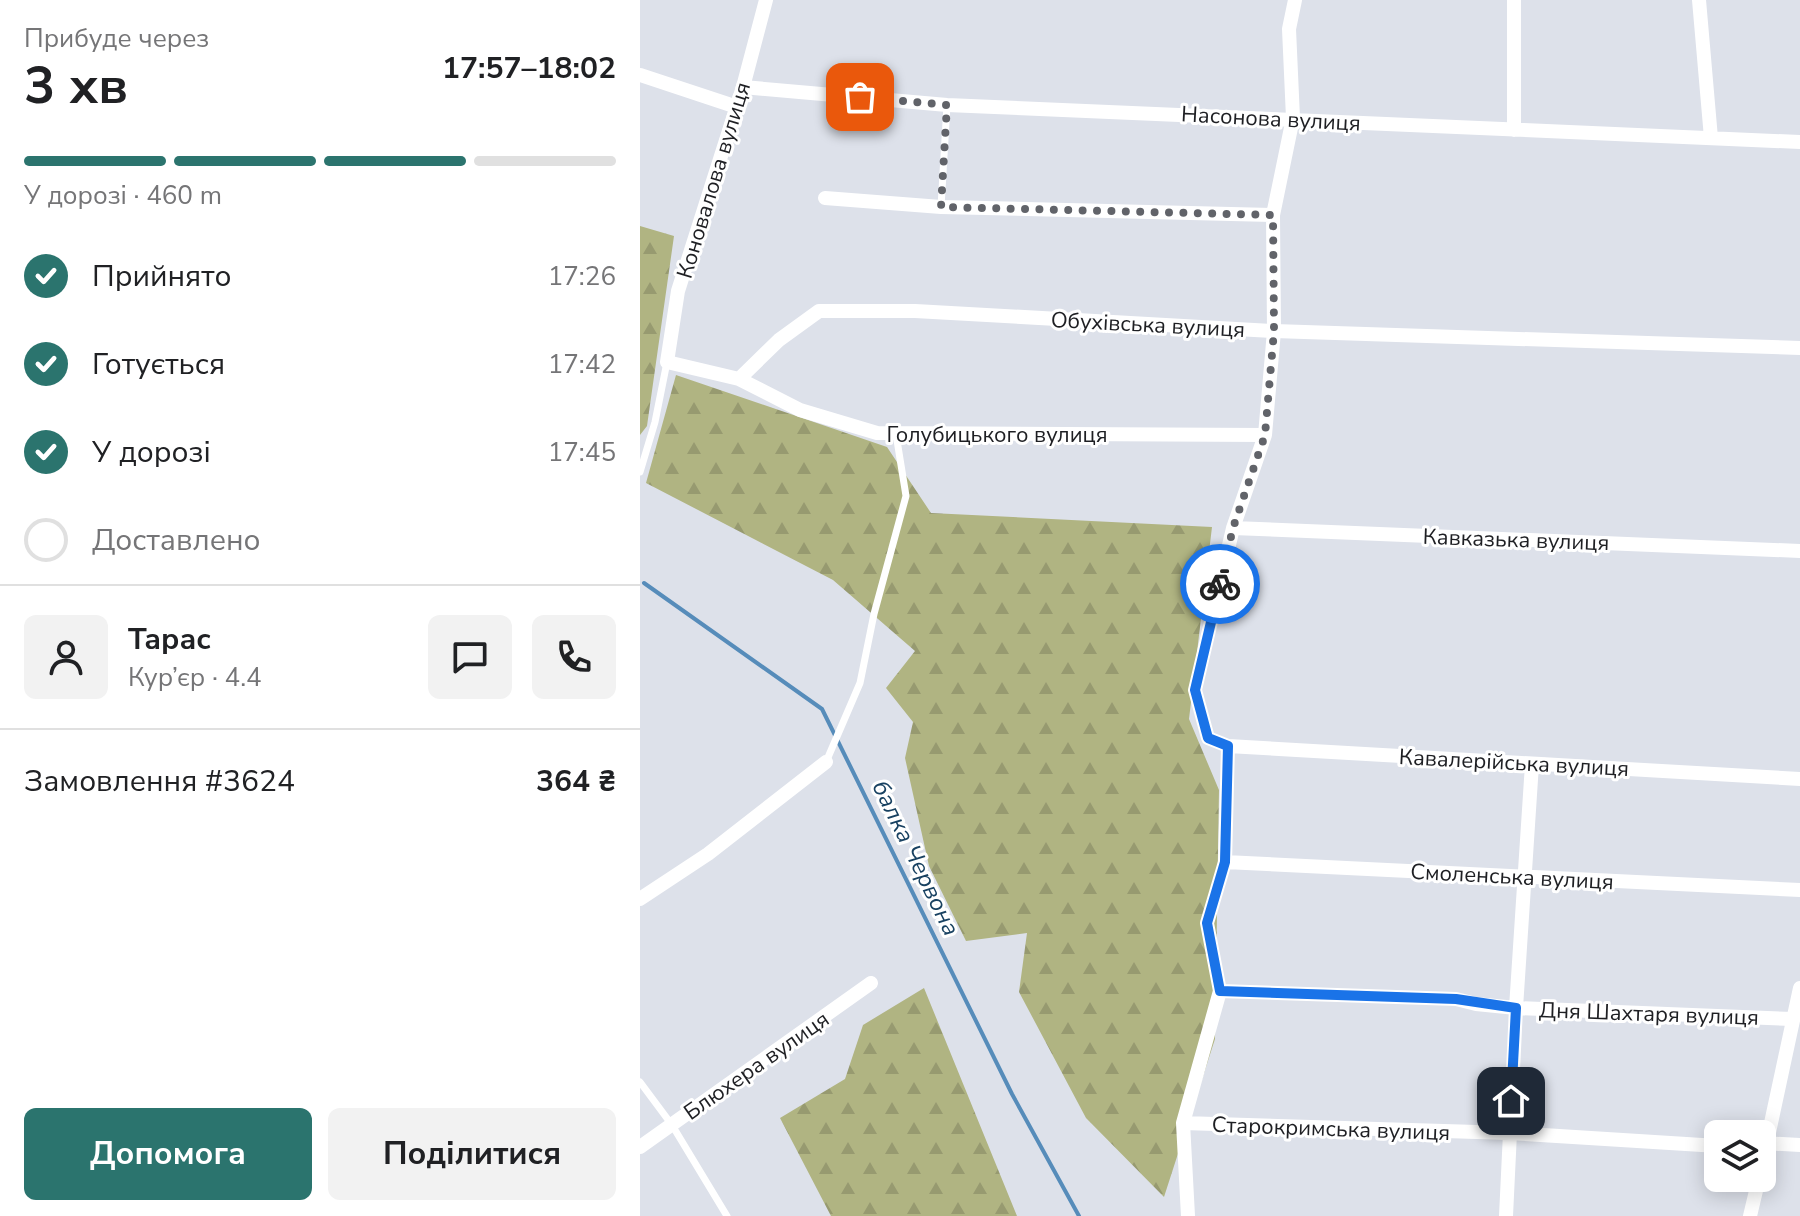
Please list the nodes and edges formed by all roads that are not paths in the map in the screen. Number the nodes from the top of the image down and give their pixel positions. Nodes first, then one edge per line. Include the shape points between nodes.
1 (766, 0) edge
2 (1295, 0) edge
3 (1514, 0) edge
4 (1699, 0) edge
5 (640, 75) edge
6 (743, 87) junction
7 (947, 105) junction
8 (737, 107) junction
9 (1293, 118) junction
10 (1514, 130) junction
11 (1711, 138) junction
12 (1800, 142) edge
13 (825, 198) dead end
14 (941, 207) junction
15 (1273, 215) junction
16 (1274, 331) junction
17 (1800, 348) edge
18 (667, 362) junction
19 (739, 379) junction
20 (896, 434) junction
21 (1265, 435) junction
22 (640, 472) edge
23 (1233, 528) junction
24 (1800, 551) edge
25 (1228, 746) junction
26 (826, 762) joint
27 (1532, 764) junction
28 (1800, 779) edge
29 (1225, 862) junction
30 (1524, 877) junction
31 (1800, 890) edge
32 (640, 899) edge
33 (871, 983) dead end
34 (1800, 988) edge
35 (1220, 991) junction
36 (1516, 1008) junction
37 (1792, 1019) junction
38 (640, 1082) edge
39 (1770, 1120) edge
40 (1183, 1123) junction
41 (672, 1125) junction
42 (1510, 1133) junction
43 (1776, 1143) edge
44 (1704, 1145) edge
45 (1800, 1145) edge
46 (640, 1147) edge
47 (1756, 1192) edge
48 (727, 1216) edge
49 (1188, 1216) edge
50 (1506, 1216) edge
51 (1750, 1216) edge

1 - 6 street, Коновалова вулиця
2 - 9 street via 1289,29
3 - 10 street
4 - 11 street
5 - 8 street
6 - 7 street, Насонова вулиця
6 - 8 street, Коновалова вулиця
7 - 9 street, Насонова вулиця
7 - 14 lane
8 - 18 street, Коновалова вулиця via 678,291
9 - 10 street, Насонова вулиця
9 - 15 street
10 - 11 street, Насонова вулиця
11 - 12 street, Насонова вулиця
13 - 14 street
14 - 15 street
15 - 16 street
16 - 17 street, Обухівська вулиця
16 - 19 street, Обухівська вулиця via 915,311 819,311
16 - 21 street
18 - 19 street
18 - 22 lane
19 - 20 street, Голубицького вулиця via 800,410
20 - 21 street, Голубицького вулиця
20 - 26 lane via 906,496 860,683
21 - 23 street
23 - 24 street, Кавказька вулиця
23 - 25 street via 1195,690 1208,738
25 - 27 street, Кавалерійська вулиця
25 - 29 street
26 - 32 street via 708,854
27 - 28 street, Кавалерійська вулиця
27 - 30 street
29 - 30 street, Смоленська вулиця
29 - 35 street via 1207,923
30 - 31 street, Смоленська вулиця
30 - 36 street
33 - 41 street, Блюхера вулиця
34 - 37 street
35 - 36 street, Дня Шахтаря вулиця via 1456,999
35 - 40 street
36 - 37 street, Дня Шахтаря вулиця
36 - 42 street
37 - 39 street
38 - 41 lane
40 - 42 street, Старокримська вулиця
40 - 49 street
41 - 46 street, Блюхера вулиця
41 - 48 lane
42 - 44 street, Старокримська вулиця
42 - 50 street
43 - 45 street
47 - 51 street

